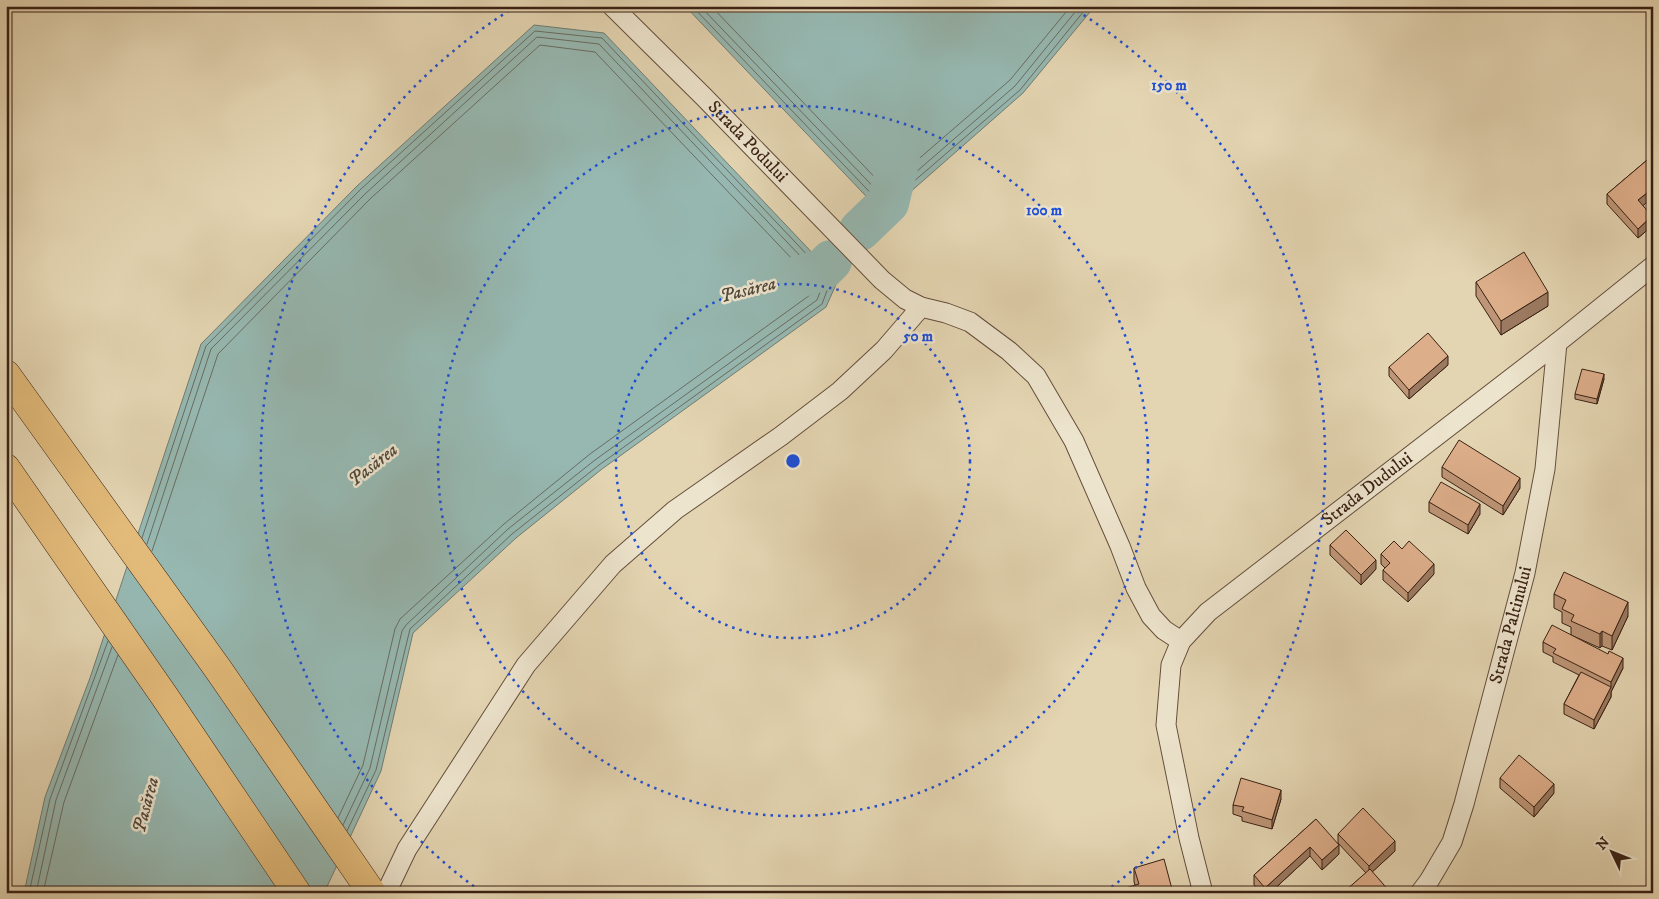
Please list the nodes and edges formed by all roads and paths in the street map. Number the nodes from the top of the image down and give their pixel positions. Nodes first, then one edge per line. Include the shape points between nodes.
1 (612, 6) edge
2 (1653, 266) edge
3 (921, 307) junction
4 (1557, 343) junction
5 (6, 374) edge
6 (6, 468) edge
7 (1181, 641) junction
8 (297, 893) edge
9 (372, 893) edge
10 (386, 893) edge
11 (1203, 893) edge
12 (1420, 893) edge

1 - 3 street, Strada Podului via 882,280
2 - 4 street, Strada Dudului
3 - 7 street, Strada Podului via 970,322 1010,350 1036,376 1074,441 1151,616
3 - 10 street via 884,350 840,391 675,510 613,564 526,665 407,849
4 - 7 street, Strada Dudului via 1208,612
4 - 12 street, Strada Paltinului via 1545,469 1525,574 1452,842
5 - 9 highway via 218,669
6 - 8 highway
7 - 11 street, Strada Dudului via 1171,665 1166,725

